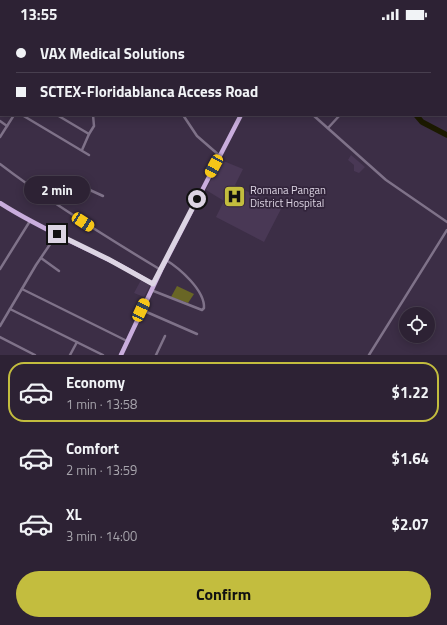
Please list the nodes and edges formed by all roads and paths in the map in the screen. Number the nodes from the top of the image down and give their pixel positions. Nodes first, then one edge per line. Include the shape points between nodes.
1 (13, 116) edge
2 (24, 116) edge
3 (58, 116) edge
4 (93, 116) edge
5 (184, 116) edge
6 (240, 116) edge
7 (314, 116) edge
8 (339, 116) edge
9 (0, 121) edge
10 (7, 126) junction
11 (328, 128) junction
12 (89, 134) junction
13 (0, 137) edge
14 (82, 150) junction
15 (89, 155) dead end
16 (220, 156) junction
17 (0, 164) edge
18 (103, 196) dead end
19 (52, 200) junction
20 (0, 203) edge
21 (30, 221) junction
22 (447, 222) edge
23 (447, 230) edge
24 (57, 234) junction
25 (40, 258) junction
26 (166, 260) junction
27 (2, 262) edge
28 (0, 269) edge
29 (161, 270) junction
30 (59, 272) dead end
31 (153, 284) junction
32 (22, 289) junction
33 (151, 290) junction
34 (10, 309) junction
35 (141, 310) junction
36 (0, 326) edge
37 (197, 334) dead end
38 (165, 336) dead end
39 (0, 337) edge
40 (127, 341) junction
41 (76, 342) junction
42 (35, 355) edge
43 (70, 355) edge
44 (103, 355) edge
45 (121, 355) edge
46 (156, 355) edge
47 (368, 355) edge

1 - 10 street
2 - 14 street
3 - 12 street
4 - 12 street via 94,126
5 - 16 street via 197,136
6 - 16 main road
7 - 11 street
8 - 11 street
9 - 10 street
10 - 13 street
11 - 22 street via 386,180
12 - 14 street
14 - 15 street
16 - 26 main road
17 - 19 street via 34,190
18 - 19 street via 68,180
19 - 29 street via 112,241
20 - 21 main road
21 - 24 main road
21 - 27 street
23 - 47 street
24 - 25 street
24 - 31 main road
25 - 30 street
25 - 32 street
26 - 29 main road
26 - 33 street via 181,270 198,291 204,308 202,310 174,301
27 - 28 street
29 - 31 main road
31 - 33 main road
32 - 34 street
32 - 40 street
33 - 35 main road
34 - 36 street
34 - 41 street
35 - 37 street
35 - 40 main road
38 - 46 street
39 - 42 street
40 - 45 main road
41 - 43 street
41 - 44 street

